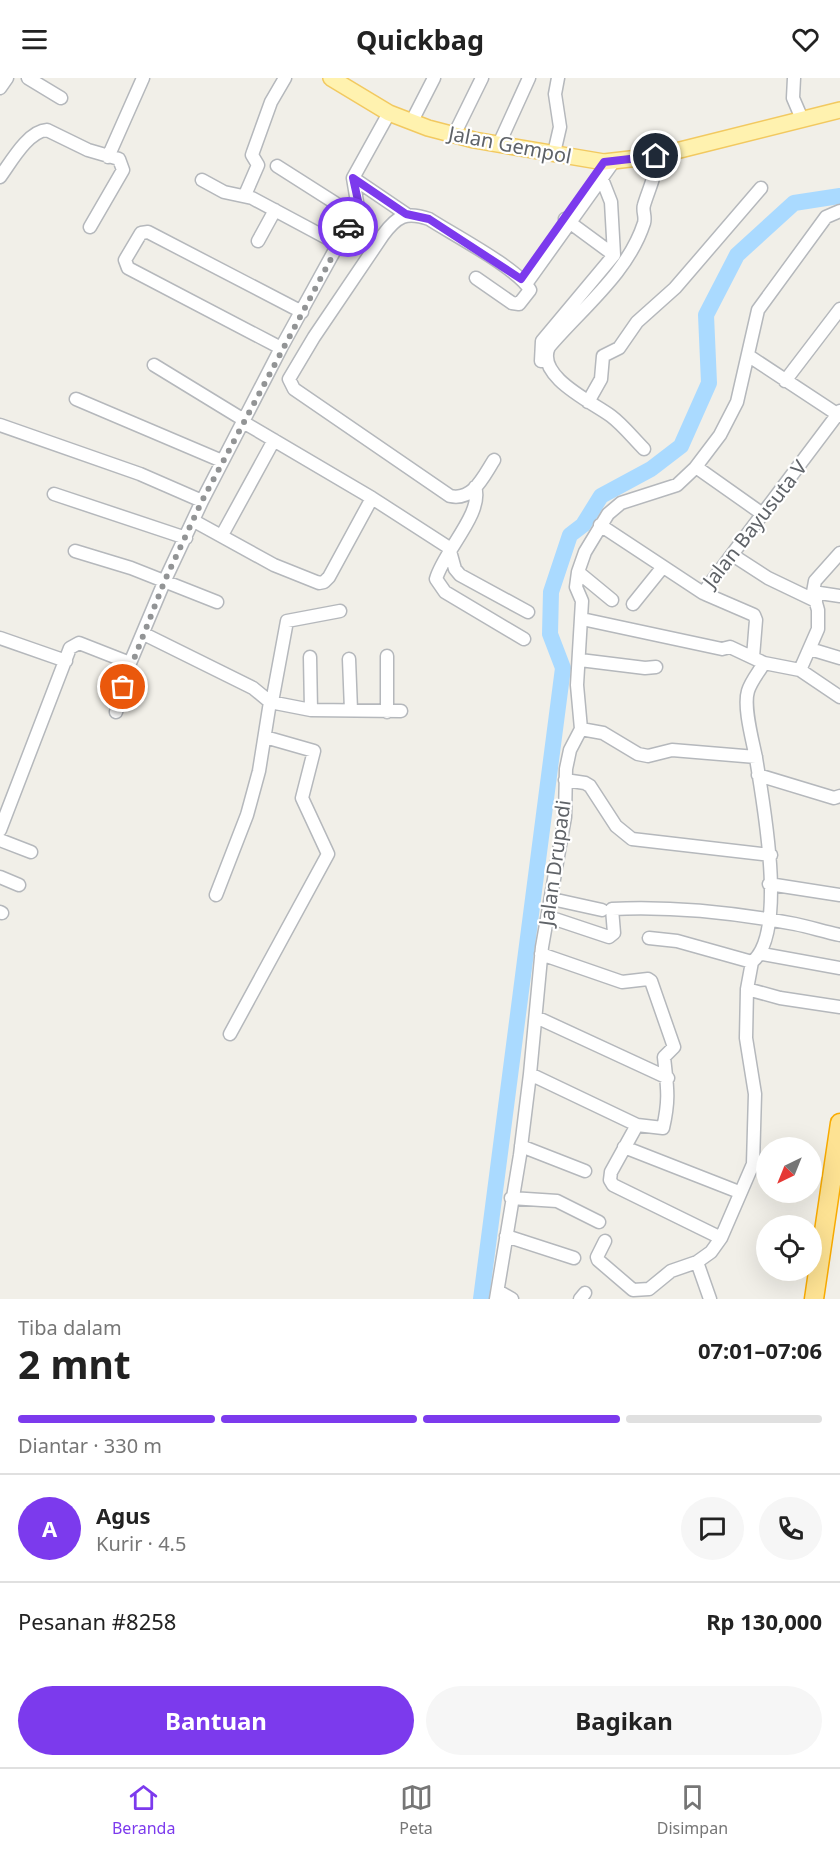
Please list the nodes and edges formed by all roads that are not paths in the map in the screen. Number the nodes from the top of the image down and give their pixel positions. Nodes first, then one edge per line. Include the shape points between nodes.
1 (7, 78) edge
2 (28, 78) edge
3 (143, 78) edge
4 (285, 78) edge
5 (331, 78) edge
6 (434, 78) edge
7 (482, 78) edge
8 (529, 78) edge
9 (558, 78) edge
10 (794, 78) edge
11 (42, 82) edge
12 (0, 88) edge
13 (61, 98) dead end
14 (840, 111) edge
15 (389, 113) junction
16 (802, 119) junction
17 (412, 121) junction
18 (454, 135) junction
19 (499, 144) junction
20 (554, 153) junction
21 (656, 156) junction
22 (108, 157) junction
23 (609, 161) junction
24 (277, 166) dead end
25 (0, 177) edge
26 (353, 178) junction
27 (602, 178) junction
28 (202, 180) dead end
29 (761, 188) dead end
30 (245, 195) junction
31 (275, 210) junction
32 (840, 211) edge
33 (406, 214) junction
34 (354, 215) junction
35 (568, 221) junction
36 (90, 227) dead end
37 (258, 241) dead end
38 (338, 244) junction
39 (614, 255) junction
40 (476, 278) dead end
41 (524, 282) junction
42 (840, 309) edge
43 (302, 312) junction
44 (281, 348) junction
45 (750, 356) junction
46 (154, 365) dead end
47 (784, 381) junction
48 (561, 390) dead end
49 (76, 399) dead end
50 (588, 402) junction
51 (839, 414) edge
52 (244, 421) junction
53 (0, 425) edge
54 (274, 440) junction
55 (644, 449) dead end
56 (494, 460) dead end
57 (222, 462) junction
58 (696, 466) junction
59 (475, 487) junction
60 (54, 494) dead end
61 (372, 498) junction
62 (202, 501) junction
63 (764, 515) junction
64 (194, 521) junction
65 (600, 525) junction
66 (222, 535) junction
67 (186, 538) junction
68 (450, 550) junction
69 (75, 551) dead end
70 (840, 553) edge
71 (734, 556) junction
72 (662, 568) junction
73 (578, 572) junction
74 (165, 580) junction
75 (703, 593) junction
76 (840, 596) edge
77 (814, 597) junction
78 (612, 600) dead end
79 (217, 602) dead end
80 (633, 604) dead end
81 (340, 611) dead end
82 (528, 612) dead end
83 (582, 619) junction
84 (144, 634) junction
85 (0, 638) edge
86 (524, 639) dead end
87 (810, 649) junction
88 (387, 656) dead end
89 (310, 657) dead end
90 (753, 657) junction
91 (840, 658) edge
92 (350, 659) dead end
93 (580, 660) junction
94 (66, 661) junction
95 (130, 663) junction
96 (764, 663) junction
97 (656, 667) dead end
98 (800, 670) junction
99 (840, 697) edge
100 (271, 702) junction
101 (311, 710) junction
102 (351, 710) junction
103 (401, 711) dead end
104 (116, 712) dead end
105 (387, 712) junction
106 (581, 729) junction
107 (265, 737) junction
108 (756, 758) junction
109 (758, 775) junction
110 (565, 780) junction
111 (840, 796) edge
112 (0, 830) edge
113 (0, 840) edge
114 (31, 852) dead end
115 (771, 855) junction
116 (0, 877) edge
117 (19, 885) dead end
118 (769, 885) junction
119 (216, 895) dead end
120 (840, 895) edge
121 (552, 899) junction
122 (602, 910) dead end
123 (549, 917) junction
124 (771, 920) junction
125 (840, 935) edge
126 (649, 938) dead end
127 (541, 954) junction
128 (757, 958) junction
129 (840, 968) edge
130 (747, 989) junction
131 (840, 1007) edge
132 (536, 1017) junction
133 (230, 1034) dead end
134 (530, 1074) junction
135 (668, 1078) junction
136 (840, 1123) edge
137 (637, 1125) junction
138 (521, 1146) junction
139 (624, 1147) junction
140 (585, 1171) dead end
141 (739, 1192) junction
142 (511, 1198) junction
143 (834, 1206) edge
144 (598, 1222) dead end
145 (506, 1236) junction
146 (721, 1238) junction
147 (605, 1241) dead end
148 (574, 1258) dead end
149 (697, 1262) junction
150 (497, 1295) edge
151 (512, 1299) edge
152 (710, 1299) edge
153 (814, 1299) edge

1 - 12 street
2 - 11 street
3 - 22 street
4 - 30 street via 253,152 258,165
5 - 15 main road, Jalan Gempol
6 - 17 street
7 - 18 street
8 - 19 street
9 - 20 street via 555,94 561,127
10 - 16 street via 793,98
11 - 13 street
14 - 16 main road, Jalan Gempol
15 - 17 main road, Jalan Gempol
15 - 26 street
16 - 21 main road, Jalan Gempol
17 - 18 main road, Jalan Gempol
18 - 19 main road, Jalan Gempol
19 - 20 main road, Jalan Gempol
20 - 23 main road, Jalan Gempol
21 - 23 main road, Jalan Gempol
21 - 50 street via 643,208 645,220 635,244 618,270 547,352 550,368
22 - 25 street via 42,130
22 - 36 street via 119,159 123,170
23 - 27 street
23 - 35 street
24 - 34 street
26 - 33 street
26 - 34 street via 359,205
27 - 35 street
27 - 39 street via 611,202
28 - 30 street via 224,192
29 - 50 street via 675,288 637,322 619,348 603,356 601,379
30 - 31 street
31 - 37 street
31 - 38 street
32 - 45 street via 826,217 766,297 753,327
33 - 41 street via 429,219
33 - 59 street via 394,220 377,243 298,362 289,383 450,496 460,498
34 - 38 street
35 - 39 street
35 - 41 street
38 - 43 street
39 - 48 street via 542,341 541,361
40 - 41 street via 519,304 530,290
42 - 47 street
43 - 44 street
43 - 44 street via 148,232 141,233 125,260 128,268
44 - 52 street
45 - 47 street
45 - 58 street via 737,402 720,435
46 - 52 street
47 - 51 street
49 - 57 street
50 - 55 street via 613,417
51 - 63 street, Jalan Bayusuta V
52 - 54 street
52 - 57 street
53 - 62 street via 119,466
54 - 61 street
54 - 66 street
56 - 59 street
57 - 62 street
58 - 63 street
58 - 65 street via 677,485 621,503
59 - 68 street via 476,503
60 - 67 street
61 - 66 street via 324,582 274,565
61 - 68 street
62 - 64 street
63 - 71 street, Jalan Bayusuta V
64 - 66 street
64 - 67 street
65 - 72 street, Jalan Bayusuta V
65 - 73 street
67 - 74 street
68 - 82 street via 460,575
68 - 86 street via 438,572 437,584
69 - 74 street
70 - 77 street via 815,581
71 - 75 street, Jalan Bayusuta V
71 - 77 street via 768,578
72 - 75 street, Jalan Bayusuta V
72 - 80 street
73 - 78 street
73 - 83 street, Jalan Drupadi via 576,587 582,601
74 - 79 street
74 - 84 street
75 - 90 street via 754,615
76 - 77 street
77 - 87 street via 818,629
81 - 100 street via 287,621
83 - 90 street via 722,649 730,647
83 - 93 street, Jalan Drupadi
84 - 95 street
84 - 100 street via 253,688
85 - 94 street
87 - 91 street
87 - 98 street
88 - 105 street
89 - 101 street
90 - 96 street
92 - 102 street
93 - 97 street
93 - 106 street, Jalan Drupadi via 577,685
94 - 95 street via 70,648 79,643
94 - 112 street
95 - 104 street
96 - 98 street
96 - 108 street via 747,693
98 - 99 street
100 - 101 street
100 - 107 street
101 - 102 street
102 - 105 street
103 - 105 street
106 - 108 street via 603,733 648,756 672,750
106 - 110 street, Jalan Drupadi via 570,750
107 - 119 street via 247,815
107 - 133 street via 314,751 303,798 328,854
108 - 109 street
109 - 111 street via 834,798
109 - 115 street
110 - 115 street via 590,786 616,826 632,839
110 - 121 street, Jalan Drupadi via 565,817
113 - 114 street
115 - 118 street
116 - 117 street
118 - 120 street
118 - 124 street
121 - 122 street
121 - 123 street, Jalan Drupadi
123 - 124 street via 612,937 612,909 674,909
123 - 127 street, Jalan Drupadi
124 - 125 street
124 - 128 street
126 - 128 street
127 - 132 street, Jalan Drupadi
127 - 135 street via 622,982 648,978 674,1047 664,1057
128 - 129 street
128 - 130 street
130 - 131 street
130 - 141 street via 746,1038 755,1094 755,1156
132 - 134 street, Jalan Drupadi
132 - 135 street
134 - 137 street
134 - 138 street, Jalan Drupadi
135 - 137 street via 663,1128
136 - 143 highway
137 - 139 street
138 - 140 street
138 - 142 street, Jalan Drupadi
139 - 141 street
139 - 146 street via 610,1176 613,1185
141 - 146 street
142 - 144 street via 557,1201
142 - 145 street, Jalan Drupadi
143 - 153 highway
145 - 148 street
145 - 150 street, Jalan Drupadi
146 - 149 street
147 - 149 street via 597,1258 636,1292 649,1290 670,1271
149 - 152 street
150 - 151 street

